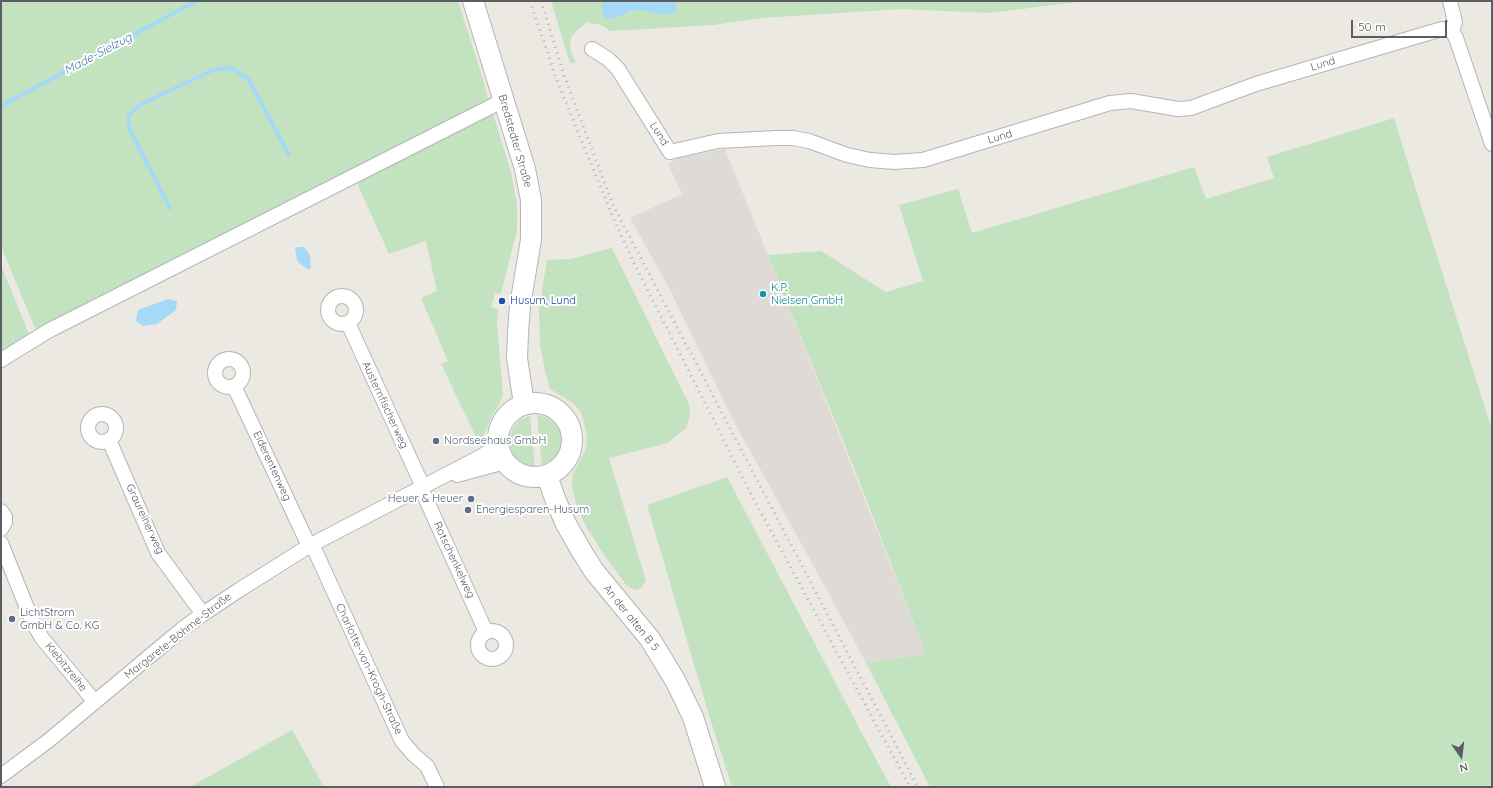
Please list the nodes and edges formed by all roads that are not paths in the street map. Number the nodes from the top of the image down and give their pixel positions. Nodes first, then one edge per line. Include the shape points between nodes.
1 (473, 1) edge
2 (1450, 1) edge
3 (1452, 31) junction
4 (592, 48) dead end
5 (504, 100) junction
6 (1492, 144) edge
7 (348, 323) dead end
8 (1, 360) edge
9 (234, 386) dead end
10 (524, 404) junction
11 (109, 440) dead end
12 (502, 453) junction
13 (547, 476) junction
14 (425, 486) junction
15 (1, 511) edge
16 (1, 529) edge
17 (1, 543) edge
18 (311, 545) junction
19 (203, 614) junction
20 (486, 632) dead end
21 (95, 702) junction
22 (1, 776) edge
23 (437, 787) edge
24 (715, 787) edge

1 - 5 main road, Bredstedter Straße
2 - 3 street via 1455,22
3 - 4 street, Lund via 1442,29 1426,33 1256,84 1191,108 1178,109 1131,101 1110,103 923,160 894,162 847,155 793,138 718,141 670,152 618,69
3 - 6 street
5 - 8 street via 48,331
5 - 10 main road, Bredstedter Straße via 525,169 532,212 531,240 518,332 517,358
7 - 14 street, Austernfischerweg
9 - 18 street, Eiderentenweg
10 - 12 main road via 513,410 504,420 499,432
10 - 13 main road via 549,405 560,412 568,422 572,447 568,459 559,469
11 - 19 street, Graureiherweg via 158,553
12 - 13 main road via 513,470 524,476
12 - 14 street, Margarete-Böhme-Straße via 482,456
13 - 24 main road, An der alten B 5 via 566,524 594,572 650,639 675,680 693,717
14 - 18 street, Margarete-Böhme-Straße
14 - 20 street, Rotschenkelweg
15 - 16 street via 5,522
17 - 21 street, Kiebitzreihe via 42,638
18 - 19 street, Margarete-Böhme-Straße
18 - 23 street, Charlotte-von-Krogh-Straße via 402,741 427,766
19 - 21 street, Margarete-Böhme-Straße
21 - 22 street, Margarete-Böhme-Straße

